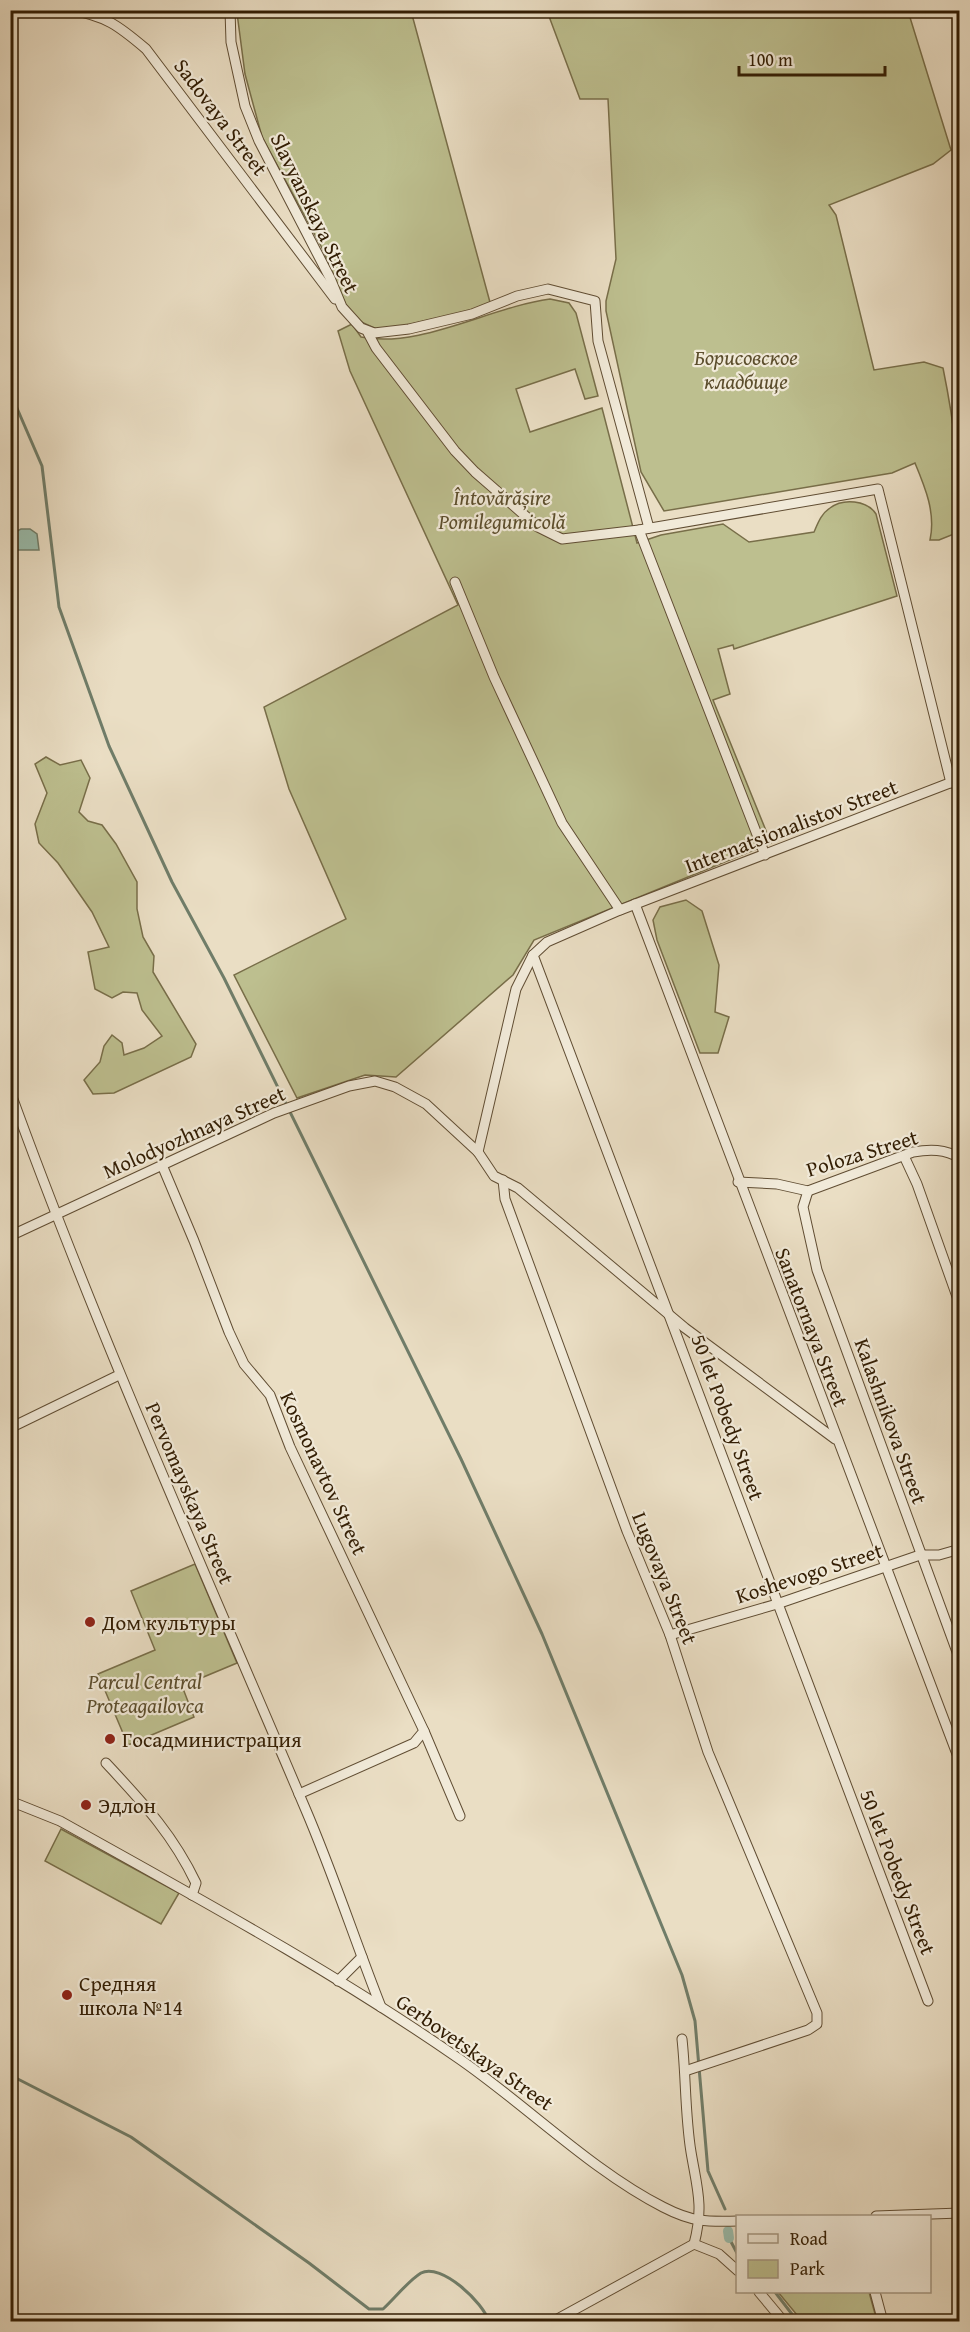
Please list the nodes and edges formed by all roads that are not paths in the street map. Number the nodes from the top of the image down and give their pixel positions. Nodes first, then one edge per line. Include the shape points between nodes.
1 (69, 10) edge
2 (228, 13) edge
3 (342, 307) junction
4 (368, 333) junction
5 (644, 529) junction
6 (455, 582) dead end
7 (955, 781) edge
8 (765, 855) junction
9 (635, 904) junction
10 (620, 910) junction
11 (532, 955) junction
12 (10, 1091) edge
13 (478, 1152) junction
14 (909, 1154) junction
15 (960, 1158) edge
16 (162, 1165) junction
17 (503, 1180) junction
18 (738, 1182) junction
19 (808, 1191) junction
20 (55, 1215) junction
21 (10, 1236) edge
22 (960, 1305) edge
23 (673, 1317) junction
24 (119, 1375) junction
25 (10, 1428) edge
26 (835, 1439) junction
27 (960, 1549) edge
28 (920, 1555) junction
29 (883, 1566) junction
30 (777, 1604) junction
31 (670, 1635) junction
32 (960, 1660) edge
33 (424, 1731) junction
34 (960, 1762) edge
35 (106, 1763) dead end
36 (299, 1794) junction
37 (10, 1801) edge
38 (460, 1816) dead end
39 (192, 1895) junction
40 (362, 1957) junction
41 (338, 1981) junction
42 (928, 2001) dead end
43 (381, 2007) junction
44 (682, 2039) dead end
45 (685, 2071) junction
46 (960, 2213) edge
47 (918, 2215) edge
48 (736, 2221) edge
49 (700, 2223) junction
50 (694, 2244) junction
51 (736, 2269) edge
52 (760, 2293) edge
53 (875, 2293) edge
54 (10, 2315) edge
55 (21, 2322) edge
56 (552, 2322) edge
57 (784, 2322) edge
58 (883, 2322) edge

1 - 3 street, Sadovaya Street via 118,25 146,49
2 - 3 street, Slavyanskaya Street via 245,106
3 - 4 street, Slavyanskaya Street
4 - 5 street, Slavyanskaya Street via 455,451 538,527 552,536 572,539
4 - 5 street via 410,329 472,314 517,296 548,289 595,302 598,341
5 - 7 street, Slavyanskaya Street via 878,489
5 - 8 street
6 - 10 street via 562,823
7 - 8 street, Internatsionalistov Street
8 - 9 street, Internatsionalistov Street
9 - 10 street
9 - 18 street, Sanatornaya Street
10 - 11 street via 547,942
11 - 13 street via 516,989
11 - 23 street, 50 let Pobedy Street
12 - 20 street, Pervomayskaya Street
13 - 16 street, Molodyozhnaya Street via 426,1104 375,1081 349,1086 274,1113
13 - 17 street, Molodyozhnaya Street via 494,1176
14 - 15 street, Poloza Street via 928,1149 950,1152
14 - 19 street, Poloza Street
14 - 22 street
16 - 20 street, Molodyozhnaya Street
16 - 33 street, Kosmonavtov Street via 228,1332 244,1364 270,1395 290,1448
17 - 23 street, Molodyozhnaya Street via 518,1188
17 - 31 street, Lugovaya Street via 504,1199 627,1531
18 - 19 street, Poloza Street
18 - 26 street, Sanatornaya Street
19 - 28 street, Kalashnikova Street via 802,1207 817,1270
20 - 21 street, Molodyozhnaya Street
20 - 24 street, Pervomayskaya Street
23 - 26 street, Molodyozhnaya Street
23 - 30 street, 50 let Pobedy Street
24 - 25 street
24 - 36 street, Pervomayskaya Street
26 - 29 street, Sanatornaya Street
27 - 28 street, Koshevogo Street
28 - 29 street, Koshevogo Street
28 - 32 street, Kalashnikova Street
29 - 30 street, Koshevogo Street
29 - 34 street, Sanatornaya Street
30 - 31 street, Koshevogo Street
30 - 42 street, 50 let Pobedy Street
31 - 45 street, Lugovaya Street via 708,1752 817,2013 817,2024 808,2030
33 - 36 street via 414,1743
33 - 38 street, Kosmonavtov Street
35 - 39 street via 149,1808 180,1849 196,1883
36 - 40 street, Pervomayskaya Street
37 - 39 street, Gerbovetskaya Street via 60,1821
39 - 41 street, Gerbovetskaya Street
40 - 41 street
40 - 43 street, Pervomayskaya Street
41 - 43 street, Gerbovetskaya Street
43 - 49 street, Gerbovetskaya Street via 459,2059 632,2190
44 - 45 street
45 - 49 street
46 - 47 street
48 - 49 street, Gerbovetskaya Street
49 - 50 street
50 - 51 street via 719,2254
50 - 56 street
52 - 57 street
53 - 58 street
54 - 55 street

